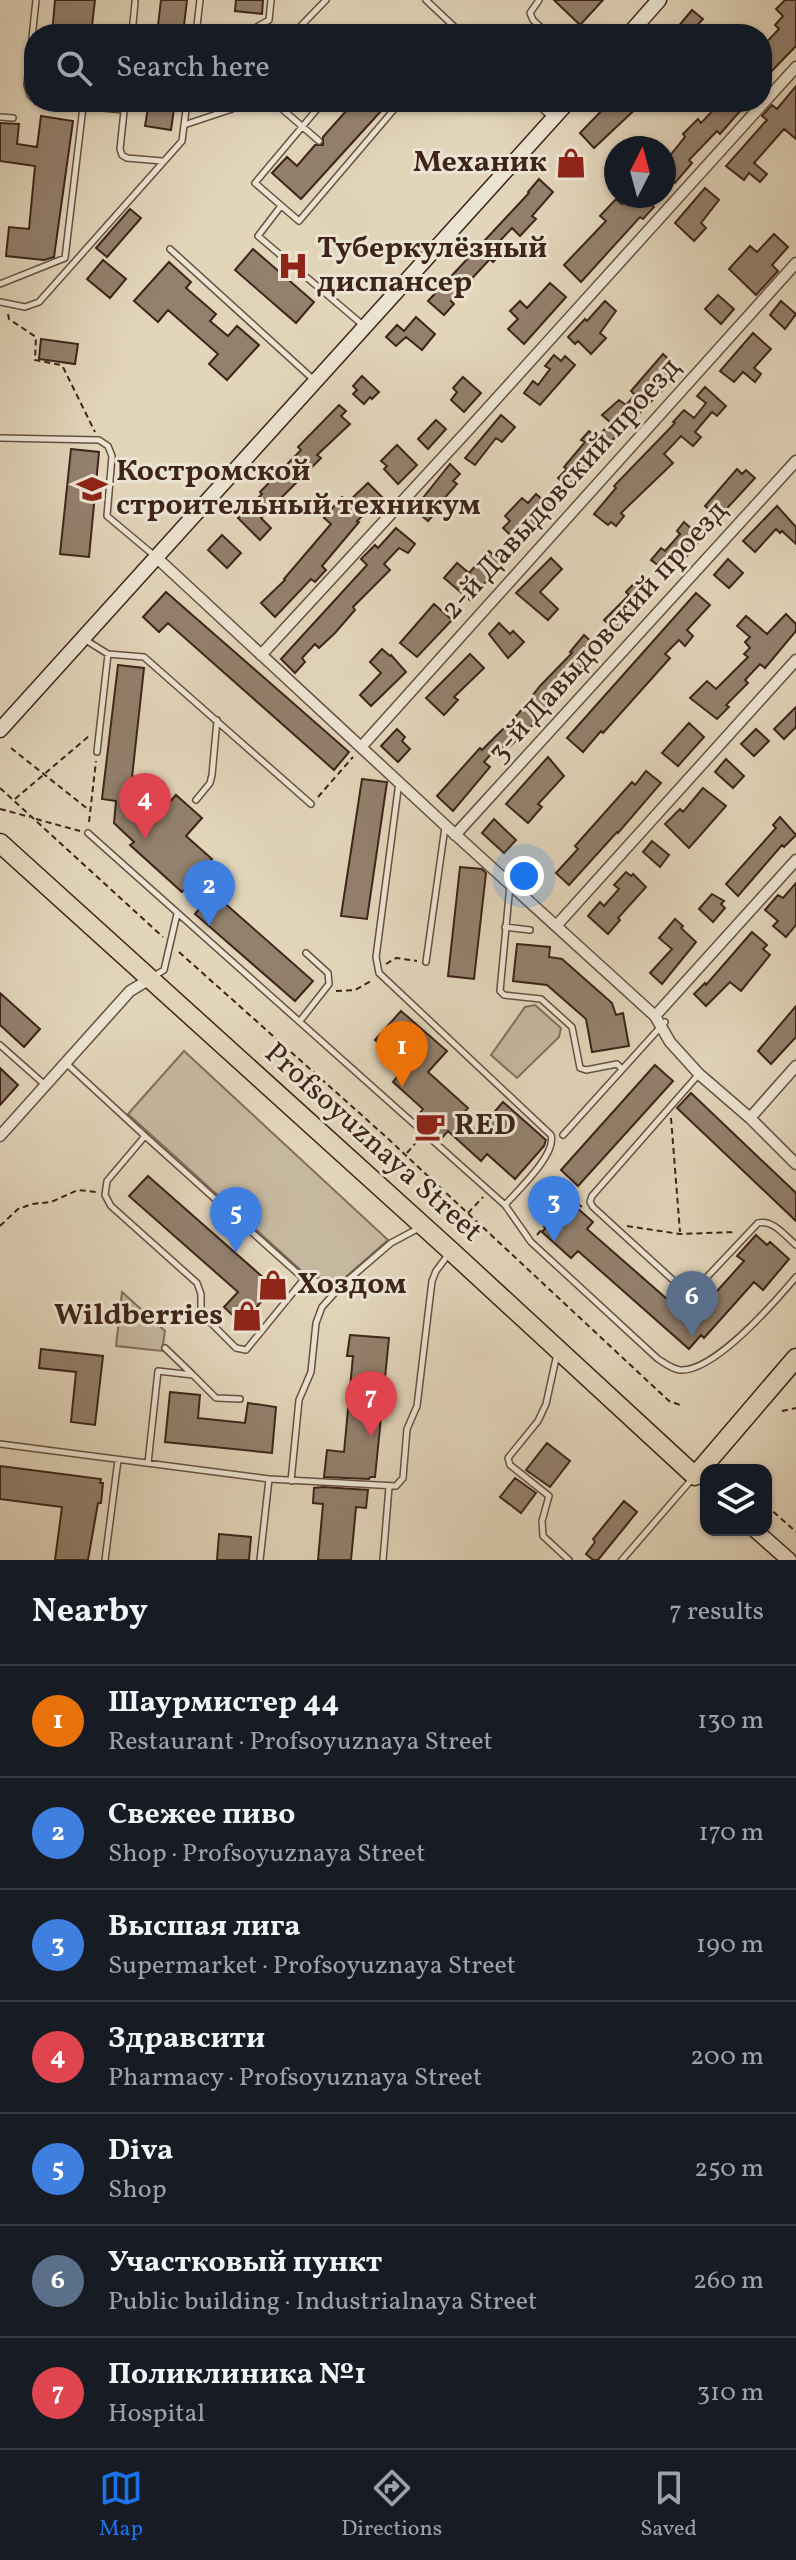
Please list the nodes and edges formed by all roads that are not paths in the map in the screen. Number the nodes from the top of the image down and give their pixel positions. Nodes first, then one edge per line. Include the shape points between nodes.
1 (36, 0) edge
2 (200, 0) edge
3 (271, 0) edge
4 (326, 0) edge
5 (426, 0) edge
6 (539, 0) edge
7 (659, 0) edge
8 (135, 2) dead end
9 (33, 24) edge
10 (133, 24) edge
11 (197, 24) edge
12 (262, 24) edge
13 (303, 24) edge
14 (451, 24) edge
15 (537, 24) edge
16 (638, 24) edge
17 (796, 67) edge
18 (772, 94) edge
19 (82, 112) edge
20 (124, 112) edge
21 (186, 112) edge
22 (223, 112) edge
23 (286, 112) edge
24 (315, 112) edge
25 (392, 112) edge
26 (546, 112) edge
27 (558, 112) edge
28 (755, 112) edge
29 (0, 117) edge
30 (13, 118) dead end
31 (552, 118) junction
32 (184, 125) junction
33 (303, 126) junction
34 (319, 141) dead end
35 (163, 161) junction
36 (281, 206) junction
37 (170, 249) dead end
38 (80, 254) junction
39 (65, 258) junction
40 (796, 263) edge
41 (0, 284) edge
42 (0, 302) edge
43 (364, 327) junction
44 (315, 382) junction
45 (0, 438) edge
46 (796, 461) edge
47 (157, 558) junction
48 (83, 638) junction
49 (108, 654) junction
50 (261, 655) junction
51 (796, 660) edge
52 (217, 719) junction
53 (0, 730) edge
54 (360, 749) junction
55 (97, 752) road end
56 (399, 781) junction
57 (196, 800) dead end
58 (311, 804) dead end
59 (446, 826) junction
60 (88, 833) road end
61 (455, 835) junction
62 (0, 843) edge
63 (796, 860) edge
64 (510, 884) junction
65 (177, 914) junction
66 (556, 926) junction
67 (505, 927) junction
68 (530, 930) dead end
69 (306, 953) dead end
70 (426, 962) dead end
71 (150, 979) junction
72 (300, 1021) junction
73 (661, 1022) junction
74 (0, 1045) edge
75 (66, 1063) junction
76 (796, 1066) edge
77 (622, 1069) junction
78 (699, 1074) junction
79 (46, 1085) junction
80 (750, 1118) junction
81 (563, 1135) dead end
82 (0, 1136) edge
83 (145, 1136) junction
84 (796, 1164) edge
85 (505, 1205) junction
86 (424, 1226) junction
87 (796, 1245) edge
88 (451, 1251) junction
89 (796, 1277) edge
90 (304, 1279) junction
91 (341, 1286) junction
92 (165, 1348) dead end
93 (559, 1349) junction
94 (796, 1358) edge
95 (193, 1375) junction
96 (240, 1399) dead end
97 (0, 1444) edge
98 (118, 1460) junction
99 (148, 1463) junction
100 (713, 1464) edge
101 (269, 1479) junction
102 (291, 1481) junction
103 (700, 1481) edge
104 (389, 1487) junction
105 (762, 1536) edge
106 (105, 1560) edge
107 (260, 1560) edge
108 (383, 1560) edge
109 (569, 1560) edge
110 (622, 1560) edge
111 (789, 1560) edge

1 - 9 lane
2 - 11 lane
3 - 12 lane via 269,20
4 - 13 lane
5 - 14 lane
6 - 15 lane via 530,13
7 - 16 street
8 - 10 lane
17 - 18 street
19 - 39 lane
20 - 35 lane via 122,155
21 - 32 lane
22 - 32 lane
23 - 33 lane
24 - 33 lane
25 - 36 lane via 299,221
26 - 31 lane
27 - 31 street
28 - 50 street
29 - 30 lane
31 - 43 street
32 - 35 lane via 182,141
33 - 34 lane
33 - 36 lane via 255,183
35 - 38 lane
36 - 43 lane via 258,236
37 - 44 lane
38 - 39 lane
38 - 42 lane via 32,306
39 - 41 lane
40 - 54 street, 2-й Давыдовский проезд
43 - 44 street
44 - 47 street
45 - 47 lane via 99,440 108,446 112,456 107,516
46 - 61 street, 3-й Давыдовский проезд
47 - 48 street
47 - 50 street
48 - 49 lane
48 - 53 street
49 - 52 lane via 144,657
49 - 55 lane
50 - 54 street
51 - 66 street
52 - 57 lane via 210,783
52 - 58 lane
54 - 56 street
56 - 59 street
56 - 85 lane via 377,966 551,1135 548,1155
59 - 61 street
59 - 70 lane
60 - 65 lane
61 - 64 street
62 - 71 highway, Profsoyuznaya Street
63 - 73 street
64 - 66 street
64 - 67 lane
65 - 71 lane via 164,970
65 - 72 lane
66 - 73 street
67 - 68 lane
67 - 77 lane via 501,994 541,999 572,1027 580,1068 617,1064
69 - 72 lane via 328,973 329,984
71 - 75 street via 130,991
71 - 86 highway, Profsoyuznaya Street
72 - 85 lane
73 - 77 lane
73 - 78 street via 670,1042
74 - 79 lane
75 - 79 street
75 - 83 lane
76 - 80 street
77 - 81 lane
78 - 80 street
78 - 87 lane via 590,1202 691,1294 758,1223 772,1224
79 - 82 street
80 - 84 street
83 - 90 lane
83 - 90 lane via 107,1181 105,1195 197,1283 201,1313 236,1348 246,1350
85 - 89 lane via 531,1242 658,1359 677,1370 708,1363 766,1312
86 - 88 highway, Profsoyuznaya Street
86 - 91 lane via 391,1243
88 - 93 highway, Profsoyuznaya Street
88 - 104 lane via 432,1281 403,1478
90 - 91 lane
91 - 102 lane via 316,1323 311,1372 299,1400
92 - 95 lane
93 - 103 highway, Profsoyuznaya Street
93 - 109 lane via 546,1404 508,1458 549,1496 543,1536
94 - 100 highway
95 - 96 lane via 216,1398
95 - 99 lane via 158,1371
97 - 98 lane
98 - 99 lane
98 - 106 lane
99 - 101 lane
101 - 102 lane
101 - 107 lane
102 - 104 lane
103 - 110 lane
104 - 108 lane
105 - 111 street

